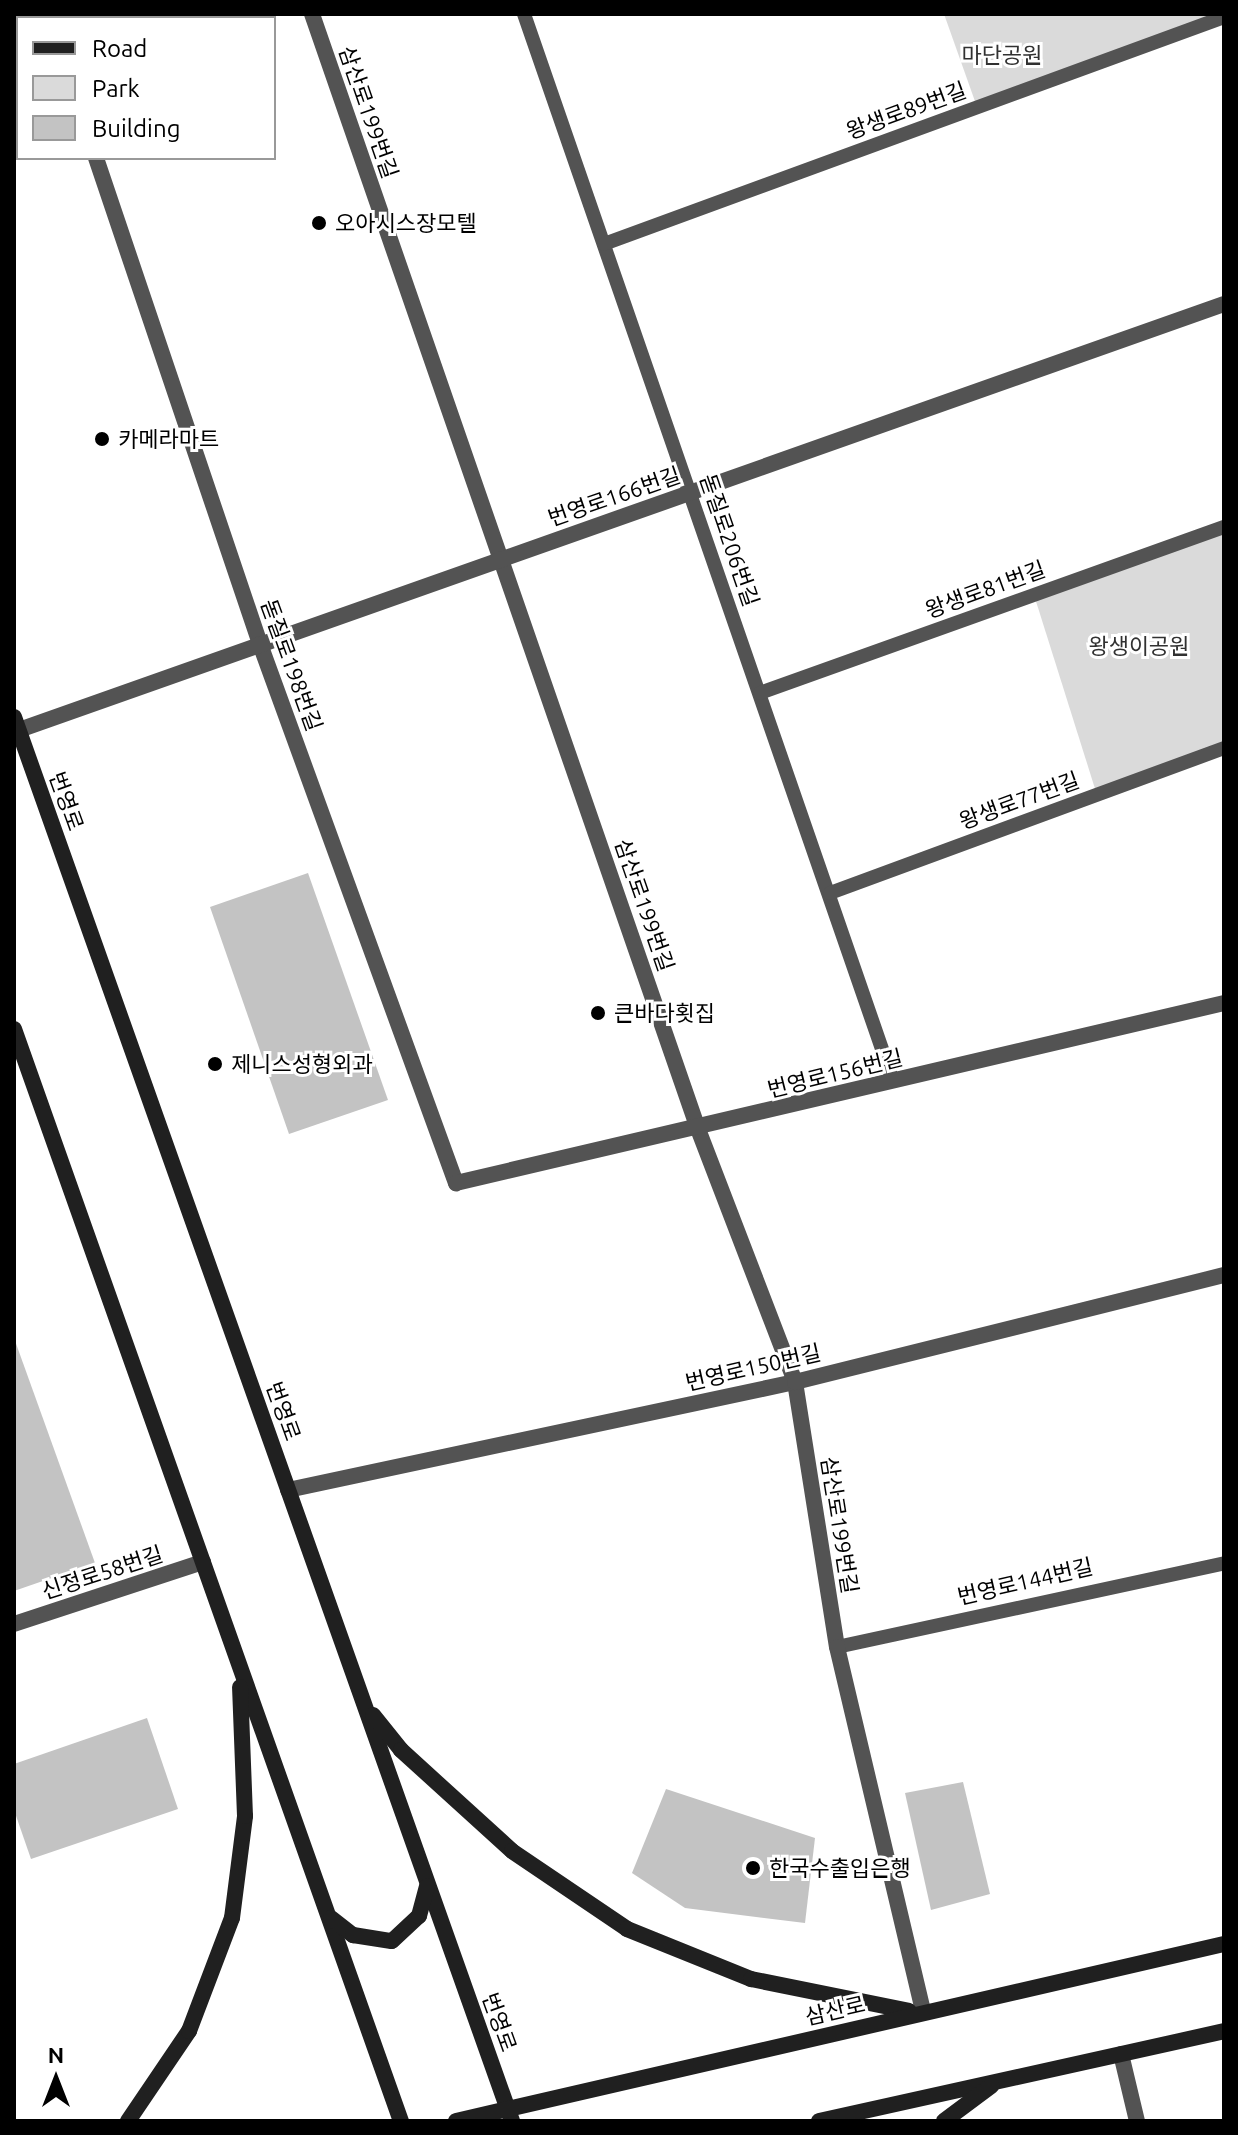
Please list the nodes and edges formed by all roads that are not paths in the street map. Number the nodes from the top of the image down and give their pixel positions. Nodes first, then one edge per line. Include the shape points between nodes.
1 (312, 14) edge
2 (524, 14) edge
3 (1224, 17) edge
4 (97, 160) edge
5 (604, 244) junction
6 (1224, 304) edge
7 (690, 493) junction
8 (1224, 527) edge
9 (502, 559) junction
10 (260, 644) junction
11 (760, 693) junction
12 (16, 723) edge
13 (1224, 748) edge
14 (830, 893) junction
15 (1224, 1003) edge
16 (15, 1037) edge
17 (893, 1081) junction
18 (698, 1129) junction
19 (456, 1183) joint
20 (1224, 1275) edge
21 (795, 1382) junction
22 (288, 1490) junction
23 (203, 1562) junction
24 (1224, 1563) edge
25 (14, 1624) edge
26 (837, 1647) junction
27 (237, 1657) junction
28 (365, 1705) junction
29 (427, 1886) junction
30 (330, 1917) junction
31 (1224, 1944) edge
32 (923, 2012) junction
33 (1224, 2031) edge
34 (1121, 2054) junction
35 (998, 2081) junction
36 (510, 2114) edge
37 (128, 2121) edge
38 (401, 2121) edge
39 (456, 2121) edge
40 (819, 2121) edge
41 (944, 2121) edge
42 (1137, 2121) edge

1 - 9 street, 삼산로199번길
2 - 5 lane, 돋질로206번길
3 - 5 lane, 왕생로89번길
4 - 10 street, 돋질로198번길
5 - 7 lane, 돋질로206번길
6 - 7 street, 번영로166번길
7 - 9 street, 번영로166번길
7 - 11 lane, 돋질로206번길
8 - 11 lane, 왕생로81번길
9 - 10 street, 번영로166번길
9 - 18 street, 삼산로199번길
10 - 12 street, 번영로166번길
10 - 19 street, 돋질로198번길
11 - 14 lane, 돋질로206번길
12 - 22 main road, 번영로
13 - 14 lane, 왕생로77번길
14 - 17 lane, 돋질로206번길
15 - 17 street, 번영로156번길
16 - 23 main road
17 - 18 street, 번영로156번길
18 - 19 street, 번영로156번길
18 - 21 street, 삼산로199번길
20 - 21 street, 번영로150번길
21 - 22 street, 번영로150번길
21 - 26 street, 삼산로199번길
22 - 28 main road, 번영로
23 - 25 street, 신정로58번길
23 - 27 main road
24 - 26 lane, 번영로144번길
26 - 32 street, 삼산로199번길
27 - 30 main road
27 - 37 main road via 245,1816 232,1918 189,2031
28 - 29 main road, 번영로
28 - 32 main road via 401,1750 512,1851 627,1929 751,1979
29 - 30 main road via 419,1916 392,1941 353,1935
29 - 36 main road, 번영로
30 - 38 main road
31 - 32 main road, 삼산로
32 - 36 main road, 삼산로
33 - 34 main road
34 - 35 main road
34 - 42 street
35 - 40 main road
35 - 41 main road
36 - 39 main road, 삼산로

